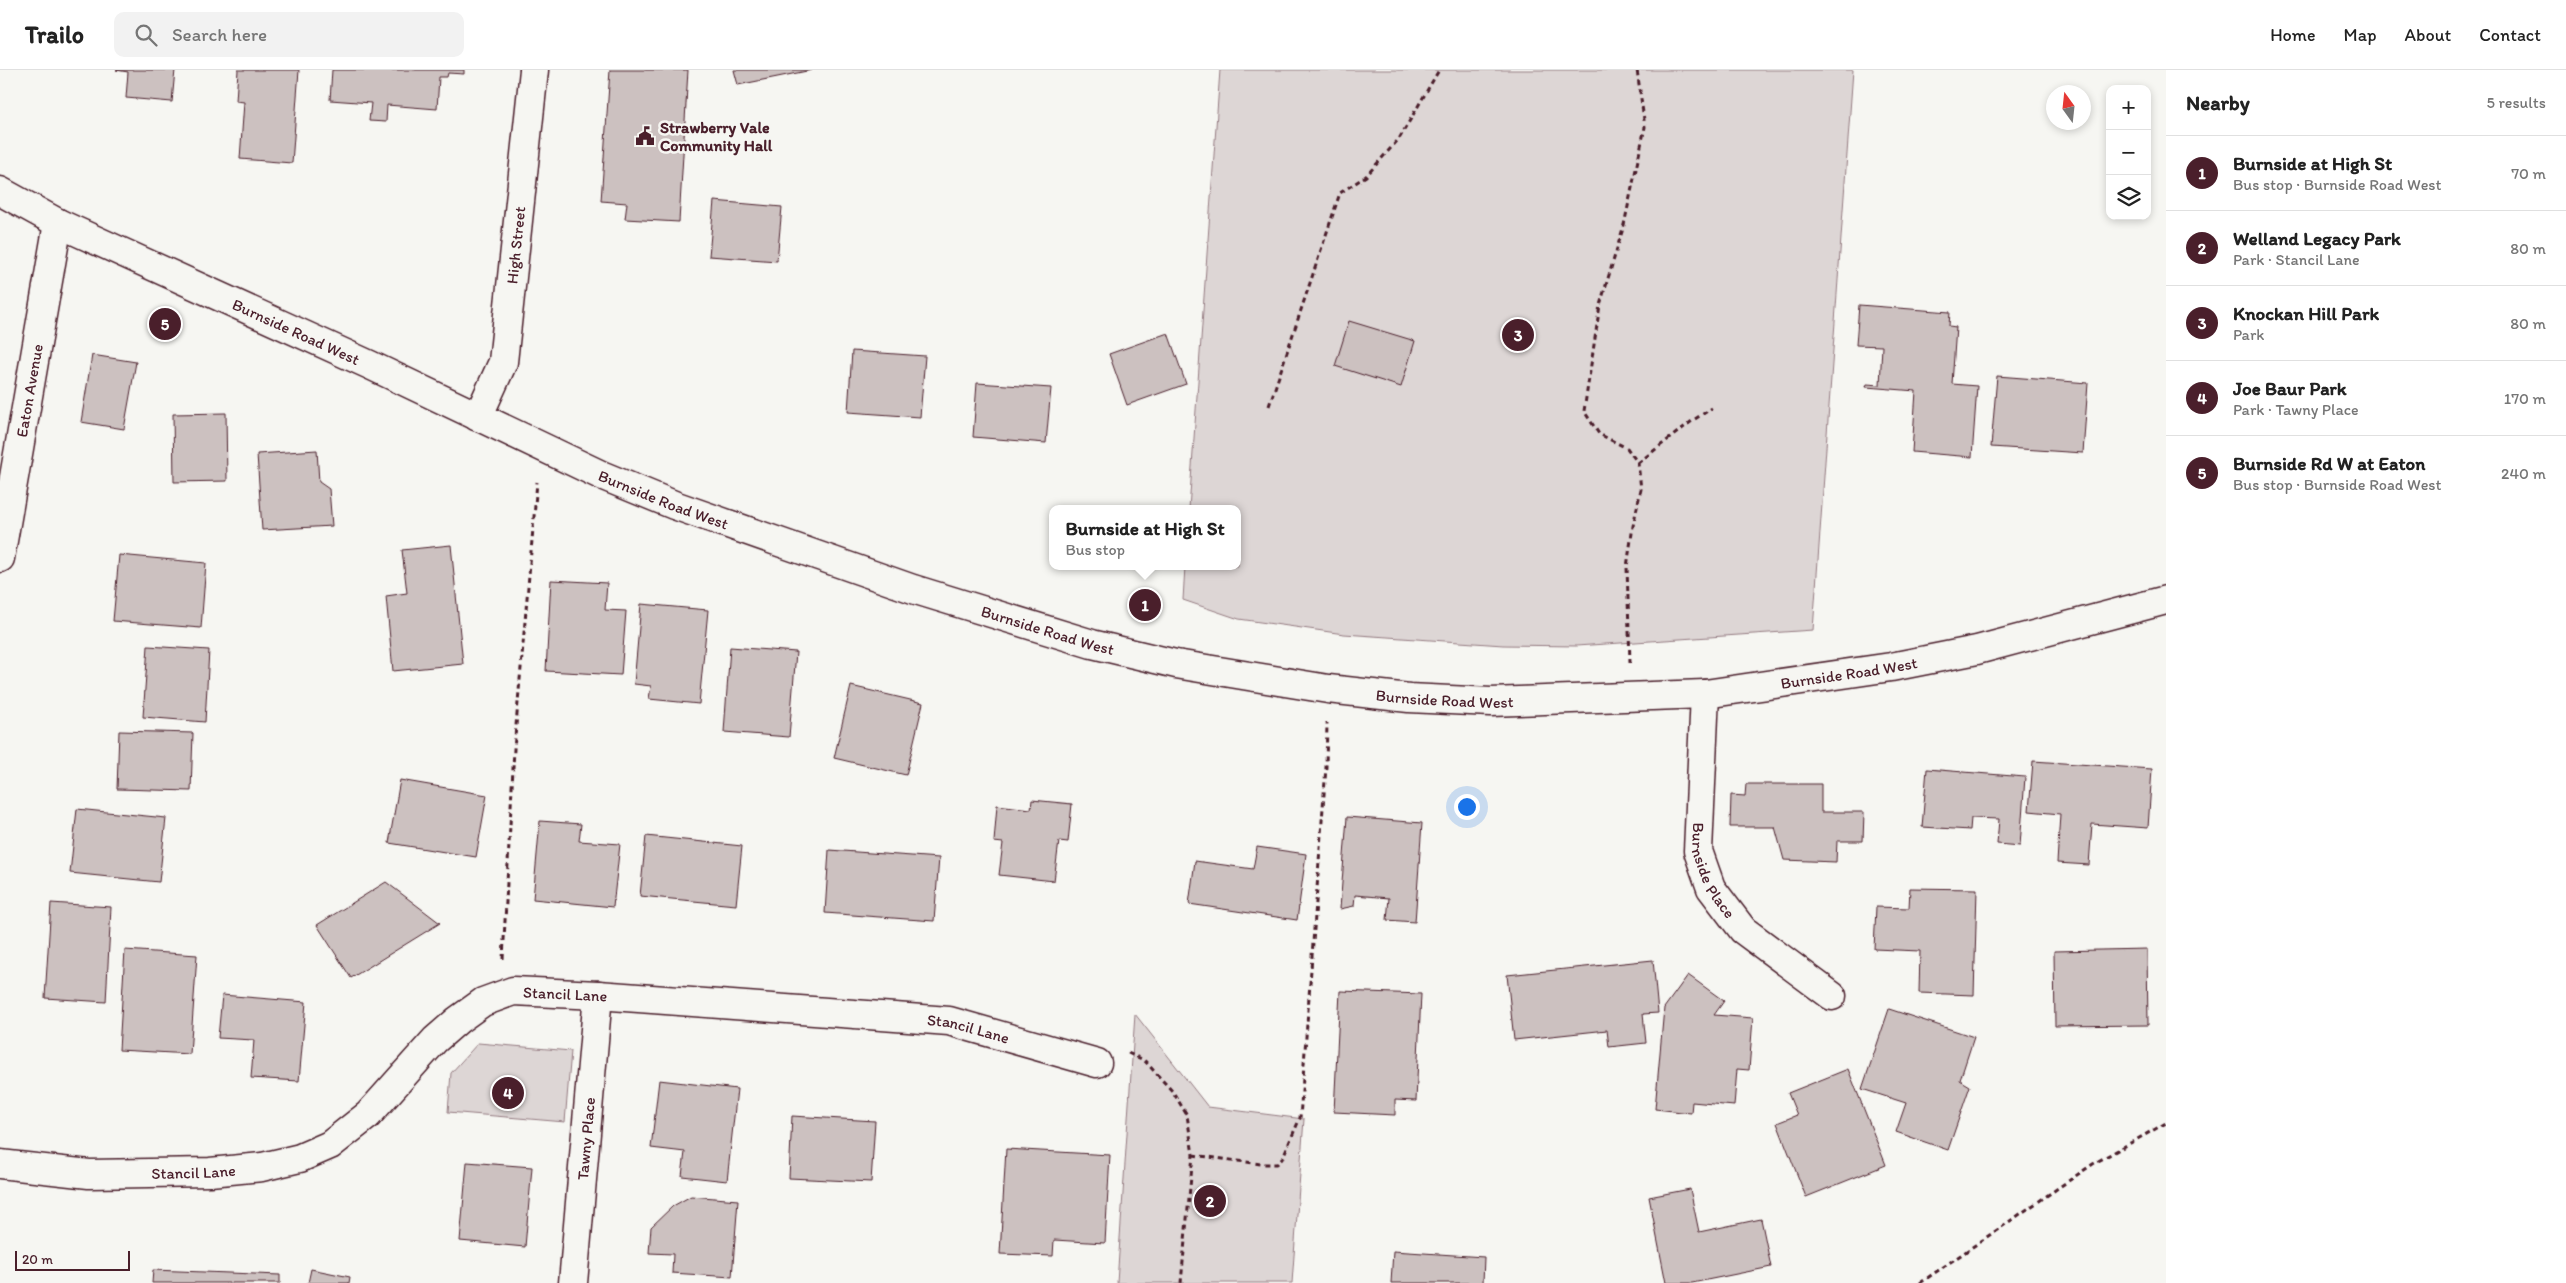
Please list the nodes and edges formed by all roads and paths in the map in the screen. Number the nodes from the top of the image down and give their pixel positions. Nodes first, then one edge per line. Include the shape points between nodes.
1 (534, 70) edge
2 (1439, 70) edge
3 (1637, 70) edge
4 (0, 191) edge
5 (58, 223) junction
6 (1269, 406) dead end
7 (1712, 408) dead end
8 (478, 417) junction
9 (540, 446) junction
10 (1638, 463) junction
11 (0, 558) edge
12 (2166, 600) edge
13 (1328, 690) junction
14 (1705, 694) junction
15 (1631, 697) junction
16 (513, 991) junction
17 (598, 995) junction
18 (1832, 996) dead end
19 (1097, 1062) joint
20 (2166, 1123) edge
21 (1193, 1155) junction
22 (0, 1164) edge
23 (573, 1283) edge
24 (1181, 1283) edge
25 (1920, 1283) edge

1 - 8 street, High Street via 503,362
2 - 6 path via 1399,139 1366,176 1340,194
3 - 10 path via 1645,127 1624,224 1600,305 1584,411 1599,434 1627,448
4 - 5 street, Burnside Road West
5 - 8 street, Burnside Road West
5 - 11 street, Eaton Avenue
7 - 10 path
8 - 9 street, Burnside Road West
9 - 13 street, Burnside Road West via 674,505 857,571 998,616 1092,644 1176,664
9 - 16 path via 514,748 503,960
10 - 15 path via 1641,489 1628,567
12 - 14 street, Burnside Road West via 1977,650 1891,667
13 - 15 street, Burnside Road West via 1492,702
13 - 21 path via 1326,766 1300,1118 1277,1164
14 - 15 street, Burnside Road West
14 - 18 street, Burnside Place via 1698,851 1711,888 1743,930
16 - 17 street, Stancil Lane
16 - 22 street, Stancil Lane via 483,1002 458,1020 435,1040 368,1115 330,1145 300,1158 262,1167 201,1172 89,1174
17 - 19 street, Stancil Lane via 949,1021
17 - 23 street, Tawny Place
19 - 21 path via 1129,1053 1144,1060 1188,1115
20 - 25 path via 2093,1164
21 - 24 path

